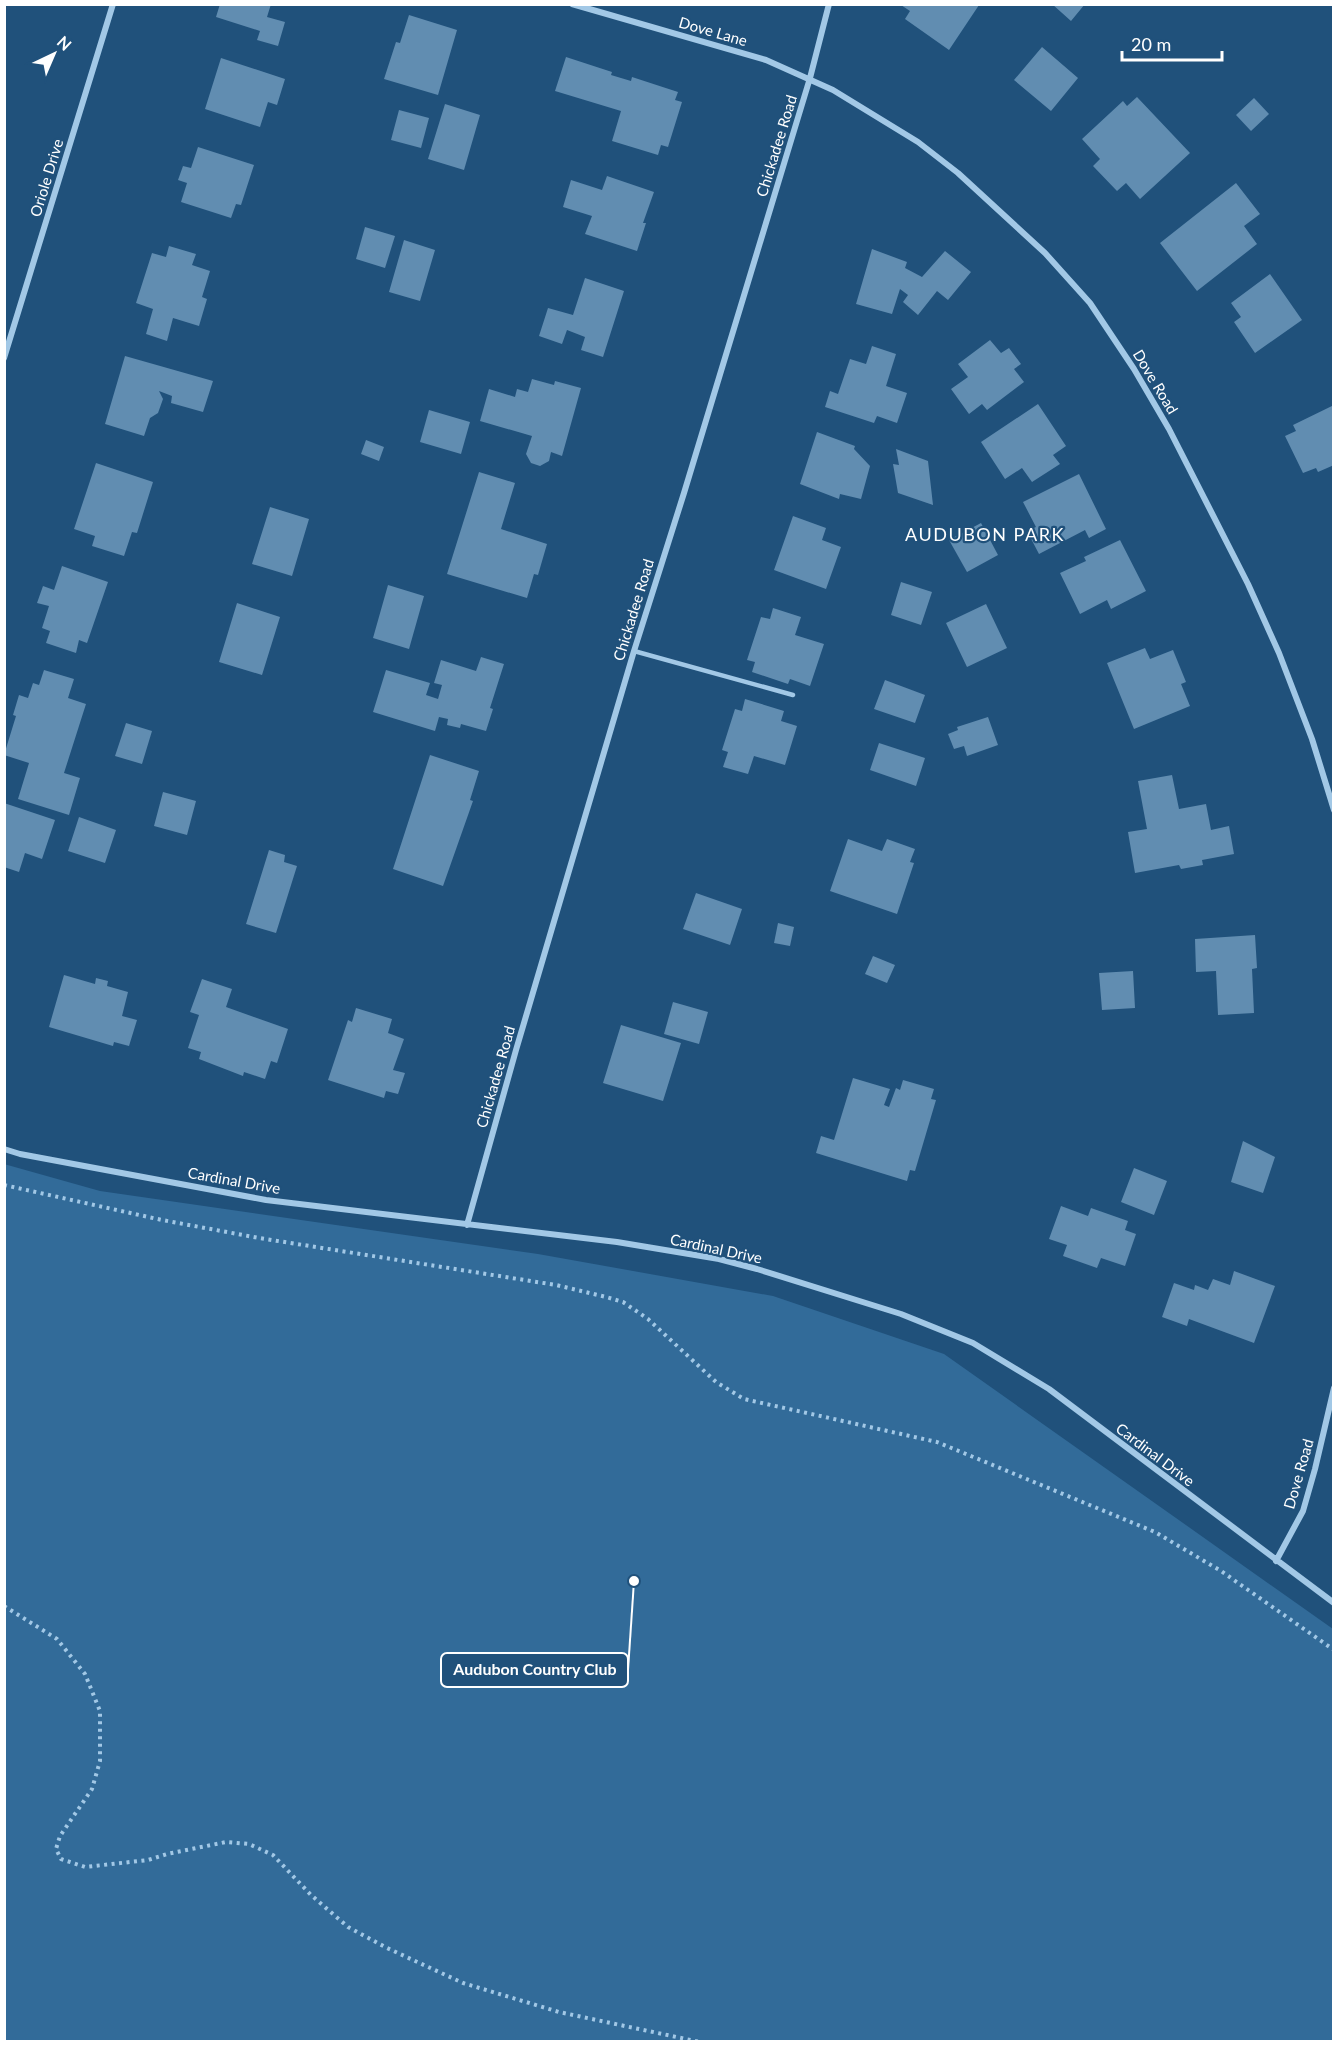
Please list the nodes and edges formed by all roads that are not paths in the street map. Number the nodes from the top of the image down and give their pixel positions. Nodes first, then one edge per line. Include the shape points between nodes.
1 (112, 4) edge
2 (572, 4) edge
3 (830, 4) edge
4 (810, 78) junction
5 (4, 358) edge
6 (634, 651) junction
7 (793, 695) dead end
8 (1334, 810) edge
9 (4, 1149) edge
10 (467, 1225) junction
11 (1334, 1388) edge
12 (1276, 1562) junction
13 (1334, 1603) edge

1 - 5 street, Oriole Drive
2 - 4 street, Dove Lane via 766,60
3 - 4 street, Chickadee Road
4 - 6 street, Chickadee Road
4 - 8 street, Dove Road via 918,142 958,173 1045,253 1090,303 1169,429 1248,584 1279,652
6 - 7 lane
6 - 10 street, Chickadee Road
9 - 10 street, Cardinal Drive via 266,1200
10 - 12 street, Cardinal Drive via 617,1242 719,1259 901,1314 973,1343 1049,1389
11 - 12 street, Dove Road via 1303,1511
12 - 13 street, Cardinal Drive

